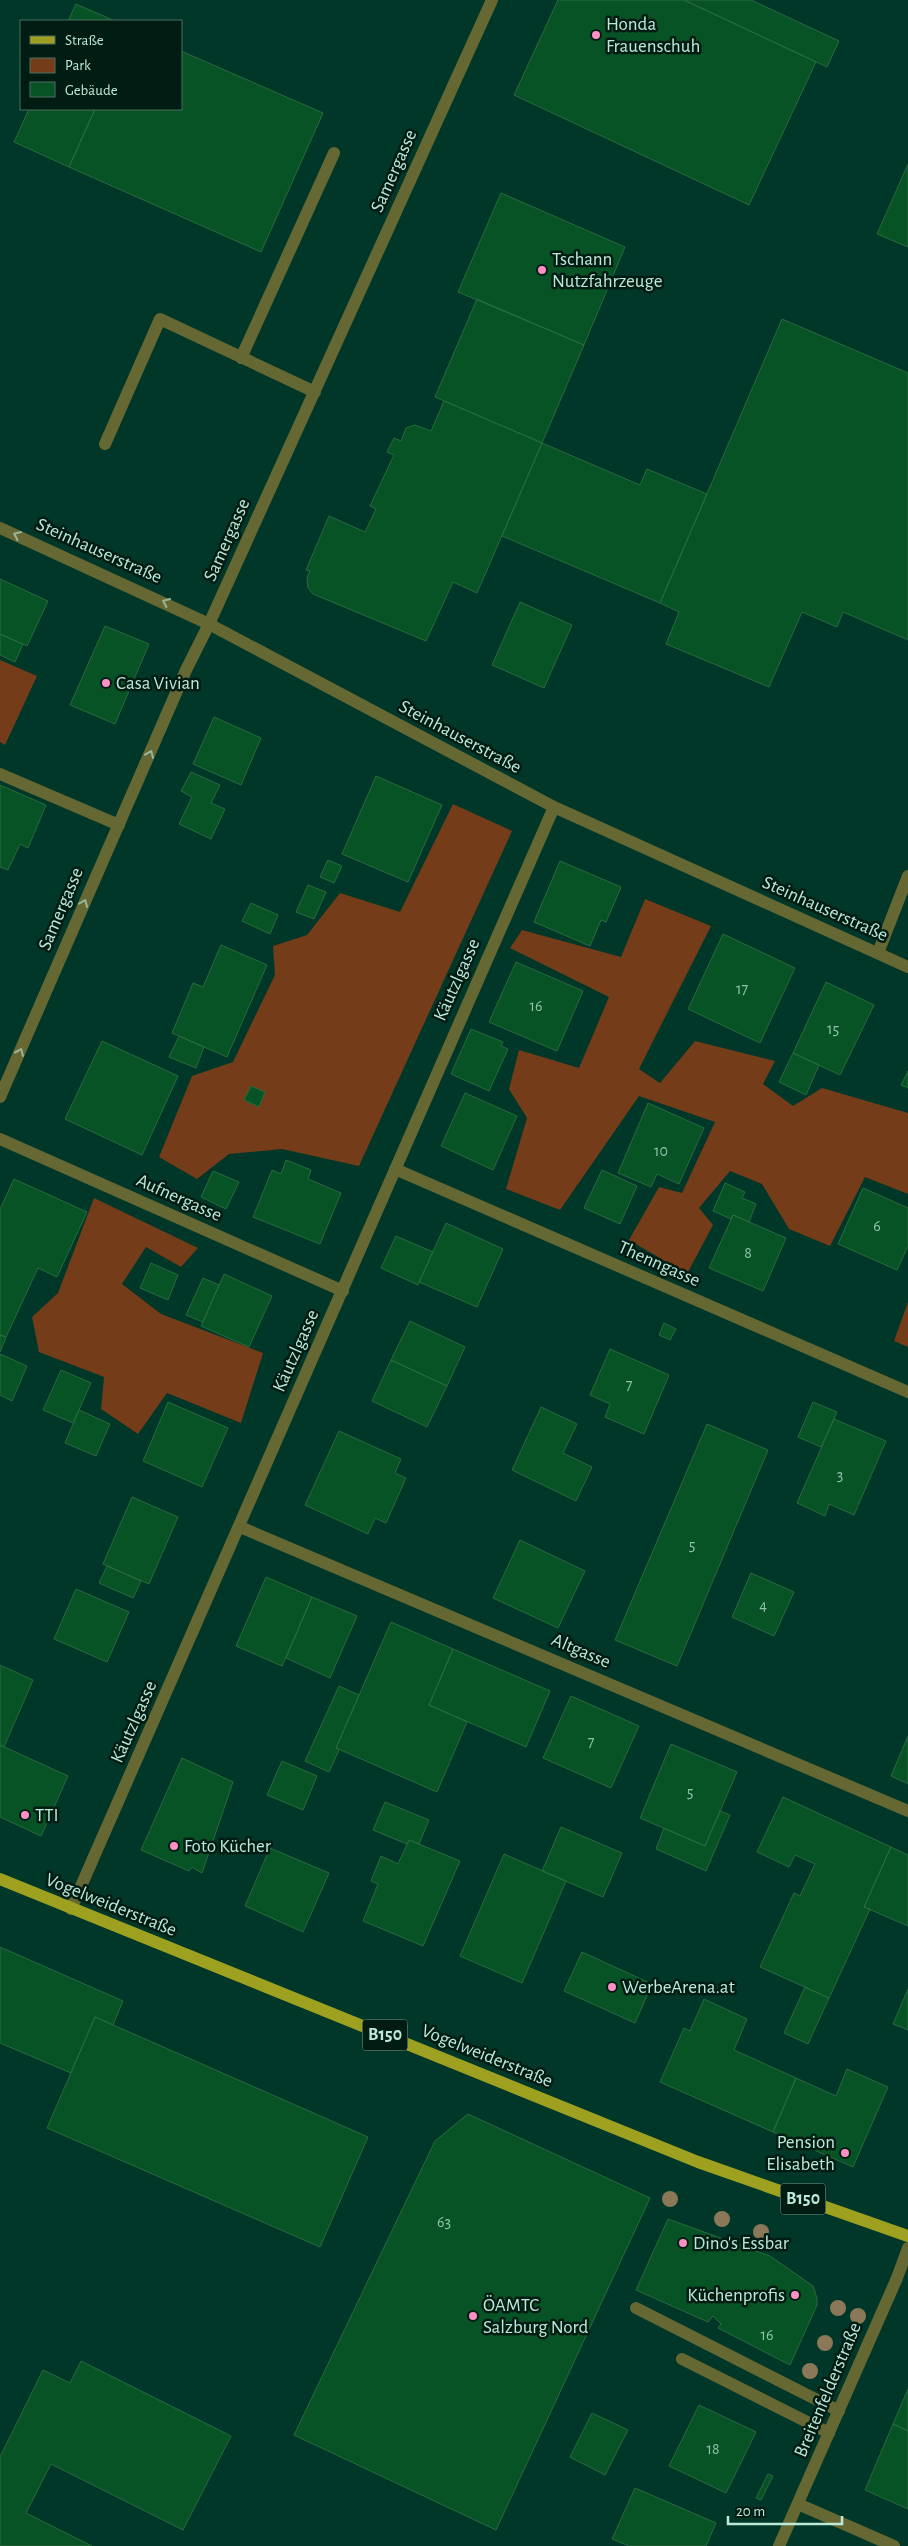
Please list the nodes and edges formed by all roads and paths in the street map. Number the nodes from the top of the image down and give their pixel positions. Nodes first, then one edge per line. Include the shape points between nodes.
1 (492, 0) edge
2 (334, 153) dead end
3 (241, 358) junction
4 (315, 392) junction
5 (105, 444) dead end
6 (0, 528) edge
7 (209, 624) junction
8 (0, 774) edge
9 (554, 807) junction
10 (119, 825) junction
11 (908, 876) edge
12 (878, 953) junction
13 (908, 967) edge
14 (0, 1097) edge
15 (0, 1139) edge
16 (395, 1169) junction
17 (344, 1291) junction
18 (908, 1392) edge
19 (240, 1526) junction
20 (908, 1810) edge
21 (0, 1879) edge
22 (71, 1909) junction
23 (908, 2236) edge
24 (908, 2248) edge
25 (636, 2308) dead end
26 (682, 2359) dead end
27 (839, 2411) junction
28 (829, 2433) junction
29 (798, 2504) junction
30 (779, 2546) edge
31 (894, 2546) edge

1 - 4 street, Samergasse
2 - 3 street
3 - 4 street
3 - 5 street via 160,320
4 - 7 street, Samergasse
7 -> 6 street, Steinhauserstraße
7 - 9 street, Steinhauserstraße
10 -> 7 street, Samergasse
8 - 10 street
9 - 12 street, Steinhauserstraße
9 - 16 street, Käutzlgasse
14 -> 10 street, Samergasse
11 - 12 street
12 - 13 street, Steinhauserstraße
15 - 17 street, Aufnergasse
16 - 17 street, Käutzlgasse
16 - 18 street, Thenngasse
17 - 19 street, Käutzlgasse
19 - 20 street, Altgasse
19 - 22 street, Käutzlgasse
21 - 22 main road, Vogelweiderstraße / B150
22 - 23 main road, Vogelweiderstraße / B150 via 698,2162
24 - 27 street, Breitenfelderstraße
25 - 27 street
26 - 28 street
27 - 28 street, Breitenfelderstraße
28 - 29 street, Breitenfelderstraße
29 - 30 street, Breitenfelderstraße
29 - 31 street

